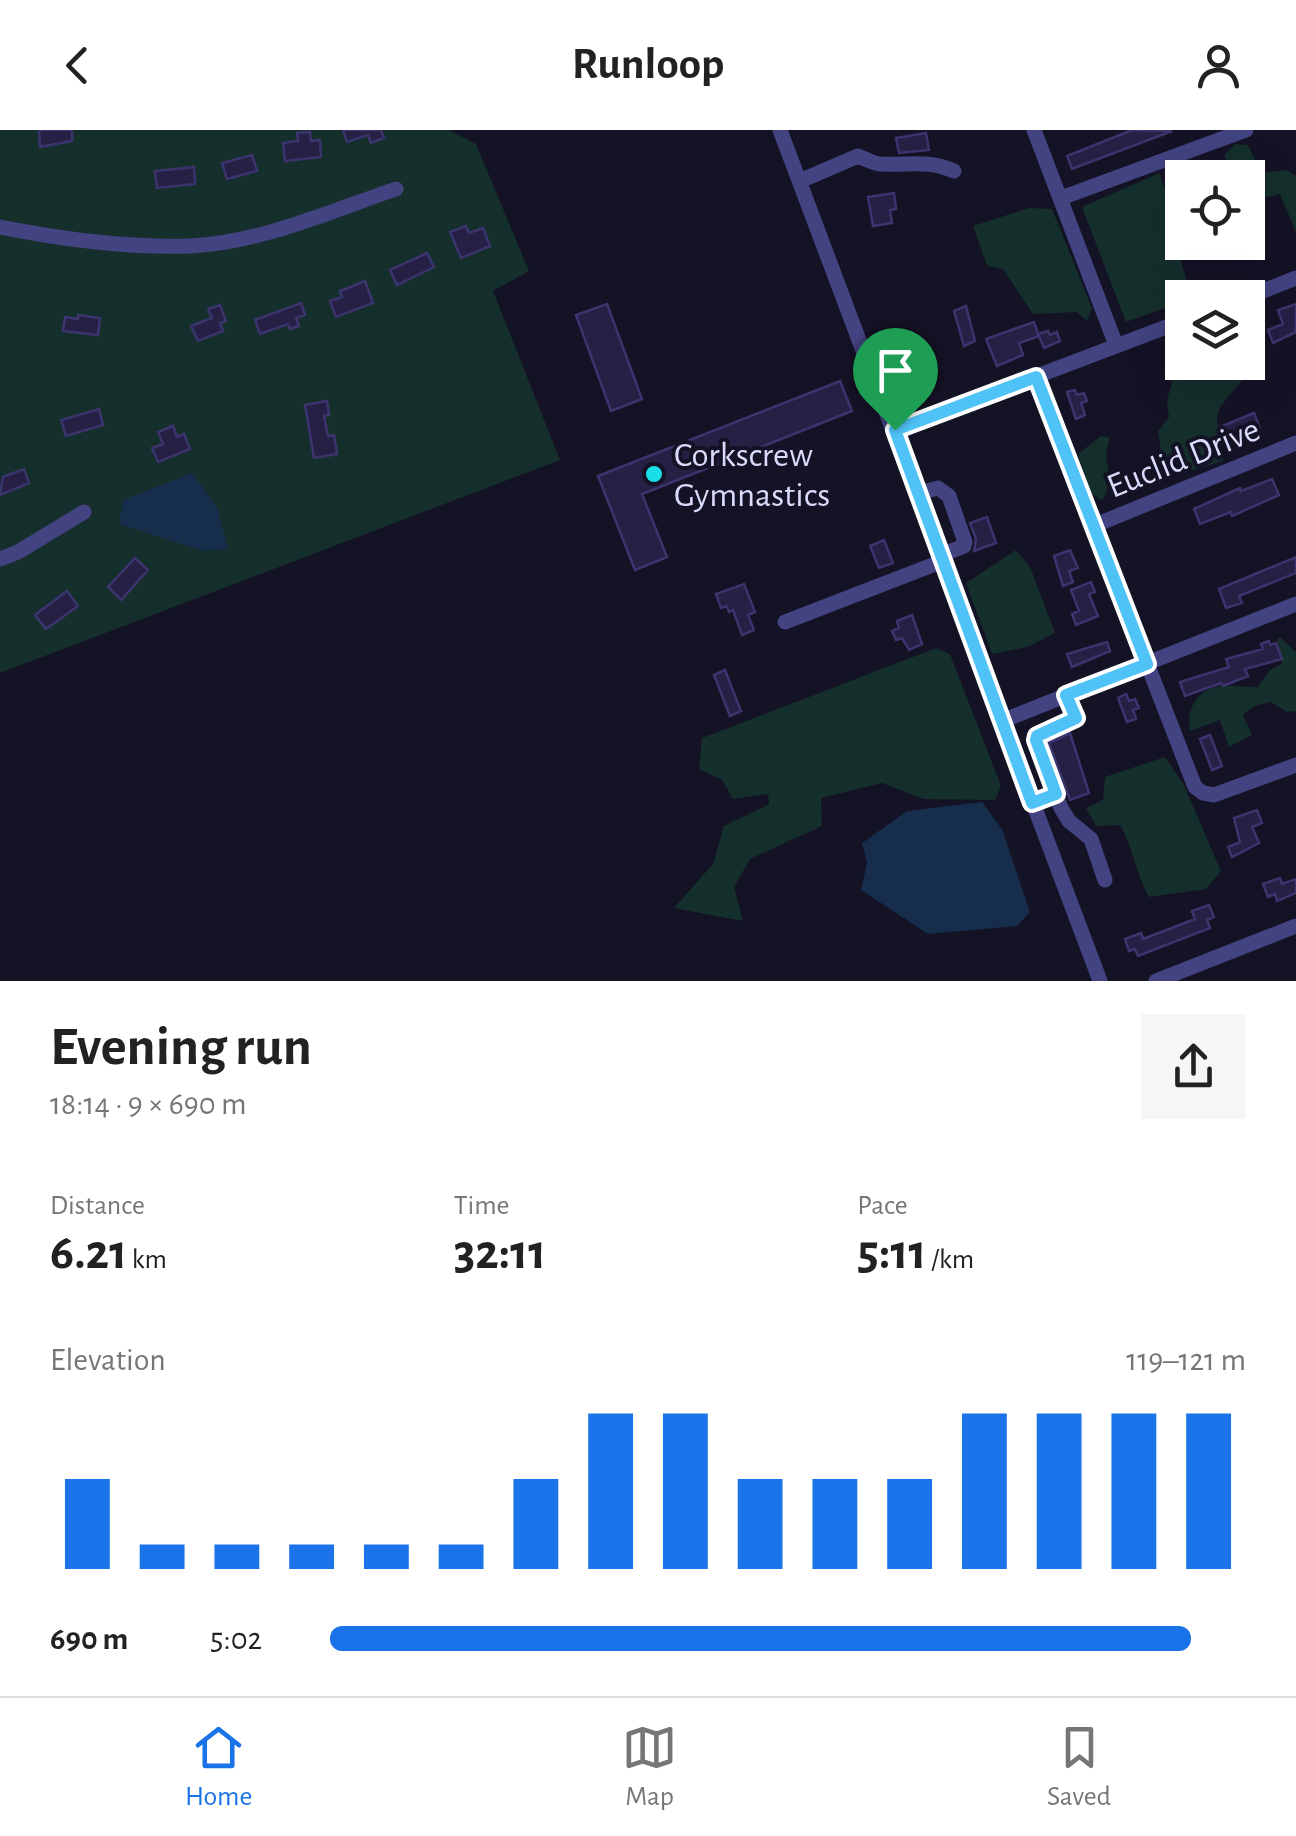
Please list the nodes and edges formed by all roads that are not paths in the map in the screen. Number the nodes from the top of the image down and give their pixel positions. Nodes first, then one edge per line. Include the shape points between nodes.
1 (780, 130) edge
2 (1034, 130) edge
3 (1246, 130) edge
4 (954, 171) dead end
5 (800, 181) junction
6 (396, 190) dead end
7 (1061, 198) junction
8 (0, 228) edge
9 (1296, 278) edge
10 (1265, 290) edge
11 (1165, 326) edge
12 (1116, 345) junction
13 (1036, 377) junction
14 (895, 430) junction
15 (1296, 442) edge
16 (918, 493) junction
17 (84, 512) dead end
18 (1093, 526) junction
19 (942, 558) junction
20 (0, 559) edge
21 (1296, 604) edge
22 (785, 622) dead end
23 (1147, 664) junction
24 (1066, 695) junction
25 (1002, 720) junction
26 (1296, 765) edge
27 (1056, 794) junction
28 (1032, 803) junction
29 (1106, 880) dead end
30 (1296, 926) edge
31 (1100, 981) edge
32 (1156, 981) edge

1 - 5 street
2 - 7 street
3 - 7 street
4 - 5 street via 858,156
5 - 14 street
6 - 8 street via 264,233 193,246 94,244
7 - 12 street
9 - 10 street
11 - 12 street
12 - 13 street
13 - 14 street
13 - 18 street
14 - 16 street
15 - 18 street, Euclid Drive
16 - 19 street
16 - 19 street via 938,488 950,496 965,542
17 - 20 street
18 - 23 street
19 - 22 street
19 - 25 street
21 - 23 street
23 - 24 street
23 - 26 street via 1203,794 1236,789
24 - 25 street
24 - 27 street via 1076,718 1036,740
25 - 28 street
27 - 28 street
27 - 29 street via 1069,821 1091,839
28 - 31 street
30 - 32 street

